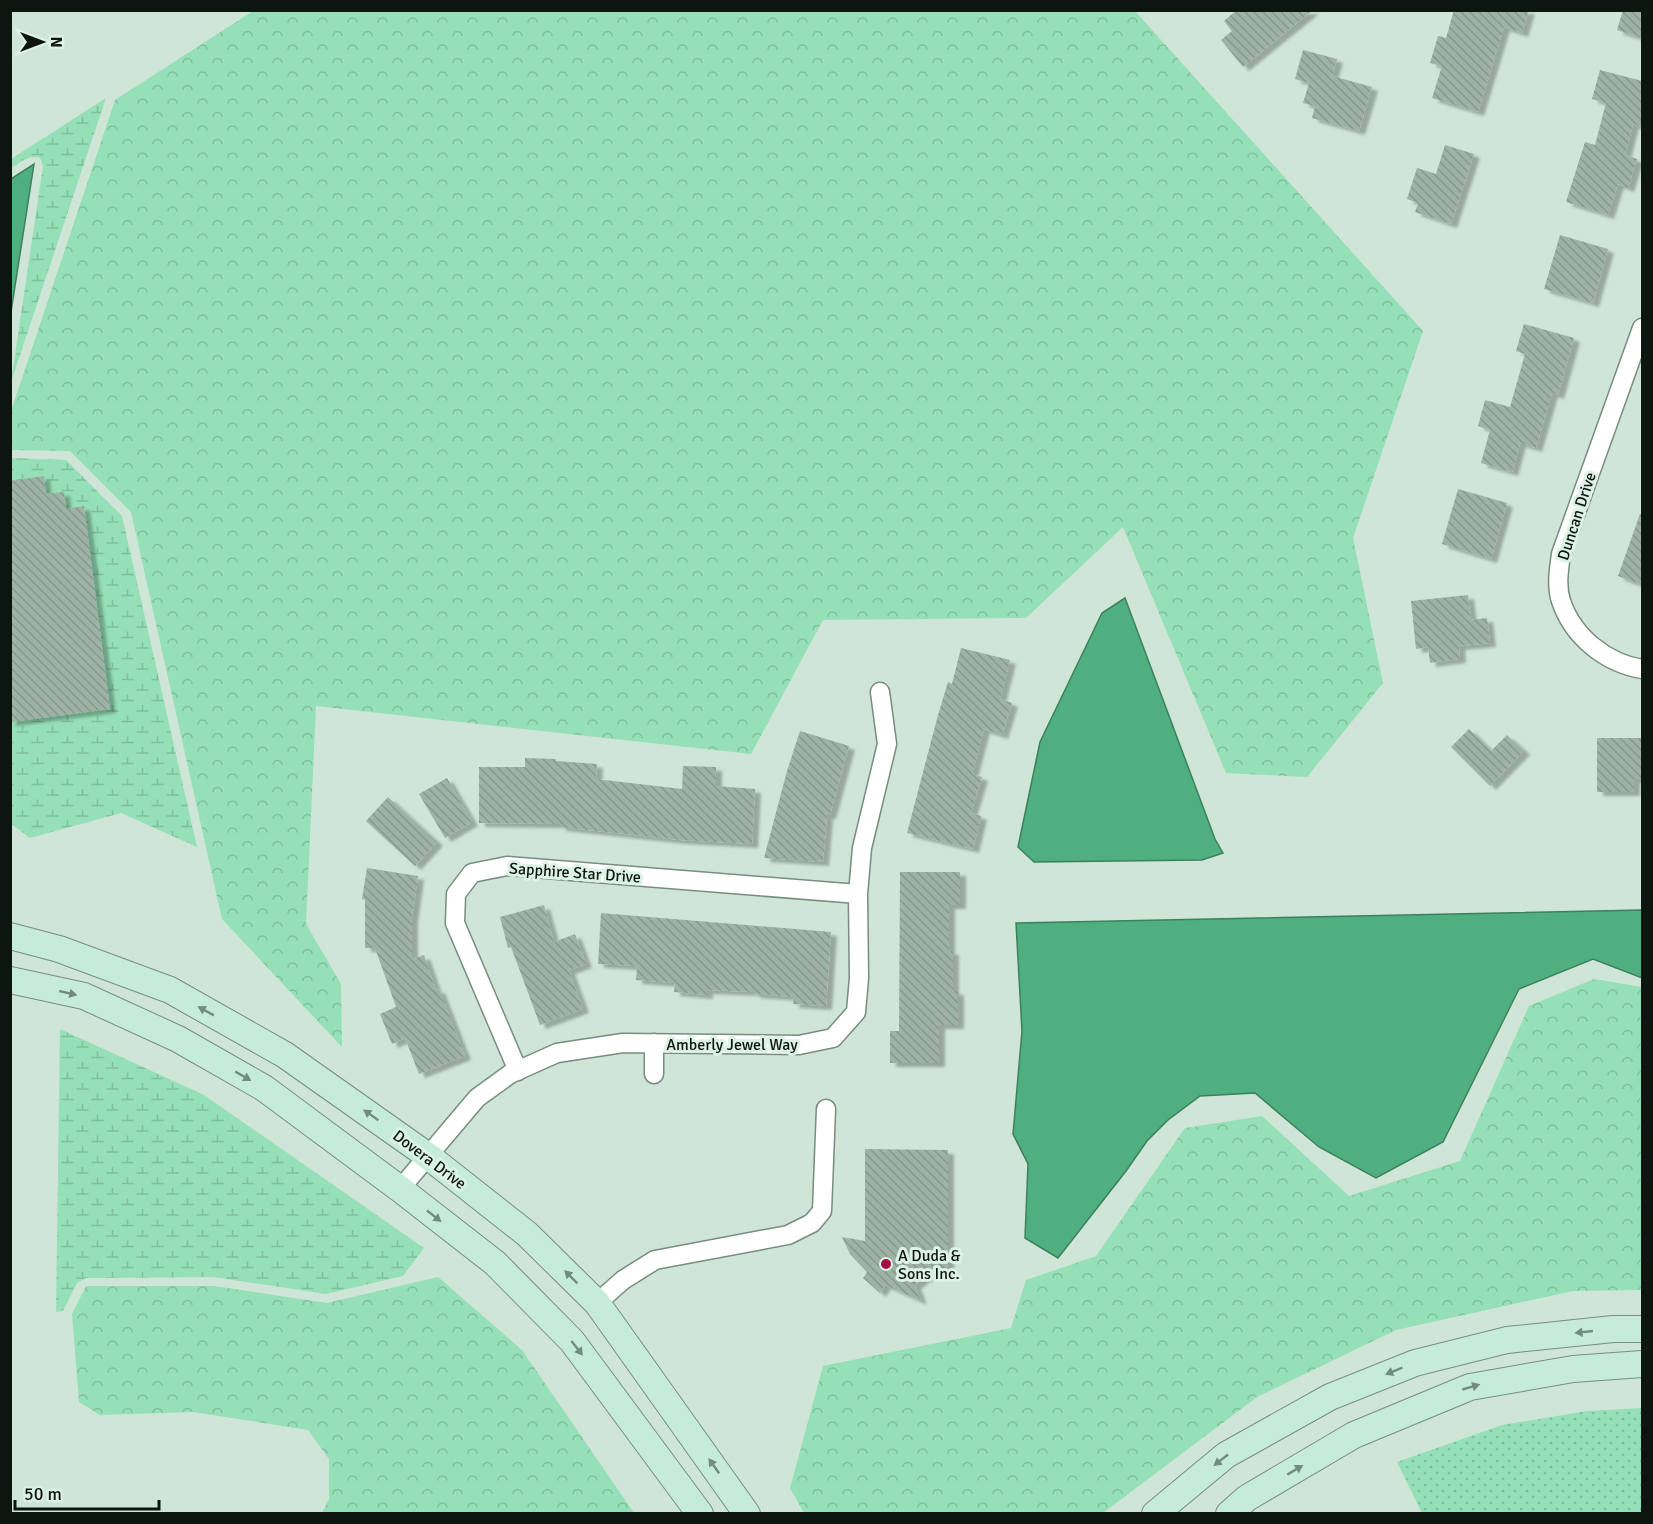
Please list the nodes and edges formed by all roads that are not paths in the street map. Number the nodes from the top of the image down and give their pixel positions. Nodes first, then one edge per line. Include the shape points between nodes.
1 (1642, 328) edge
2 (1642, 669) edge
3 (880, 692) dead end
4 (858, 894) junction
5 (10, 936) edge
6 (10, 980) edge
7 (654, 1044) junction
8 (518, 1071) junction
9 (654, 1074) dead end
10 (826, 1109) dead end
11 (428, 1156) junction
12 (400, 1189) junction
13 (597, 1303) junction
14 (1642, 1329) edge
15 (1642, 1364) edge
16 (699, 1514) edge
17 (747, 1514) edge
18 (1155, 1514) edge
19 (1229, 1514) edge

1 - 2 street, Duncan Drive via 1561,554 1558,578 1560,600 1587,641 1610,659
3 - 4 street, Amberly Jewel Way via 887,744 862,848
4 - 7 street, Amberly Jewel Way via 856,1012 833,1038 800,1046
4 - 8 street, Sapphire Star Drive via 507,866 472,873 456,894 455,923
11 -> 5 street, Dovera Drive via 285,1055 170,990 59,949
6 -> 12 street via 84,996 178,1039 264,1088
7 - 8 street, Amberly Jewel Way via 623,1043 557,1053
7 - 9 street
8 - 11 street, Amberly Jewel Way via 477,1098
10 - 13 street via 822,1211 812,1223 788,1235 655,1260
11 - 12 street, Amberly Jewel Way
13 -> 11 street, Dovera Drive via 527,1234
12 -> 16 street via 495,1263 572,1341
17 -> 13 street, Dovera Drive
14 -> 18 street via 1507,1340 1415,1363 1330,1397 1226,1455
19 -> 15 street via 1247,1498 1354,1435 1470,1387 1573,1369

